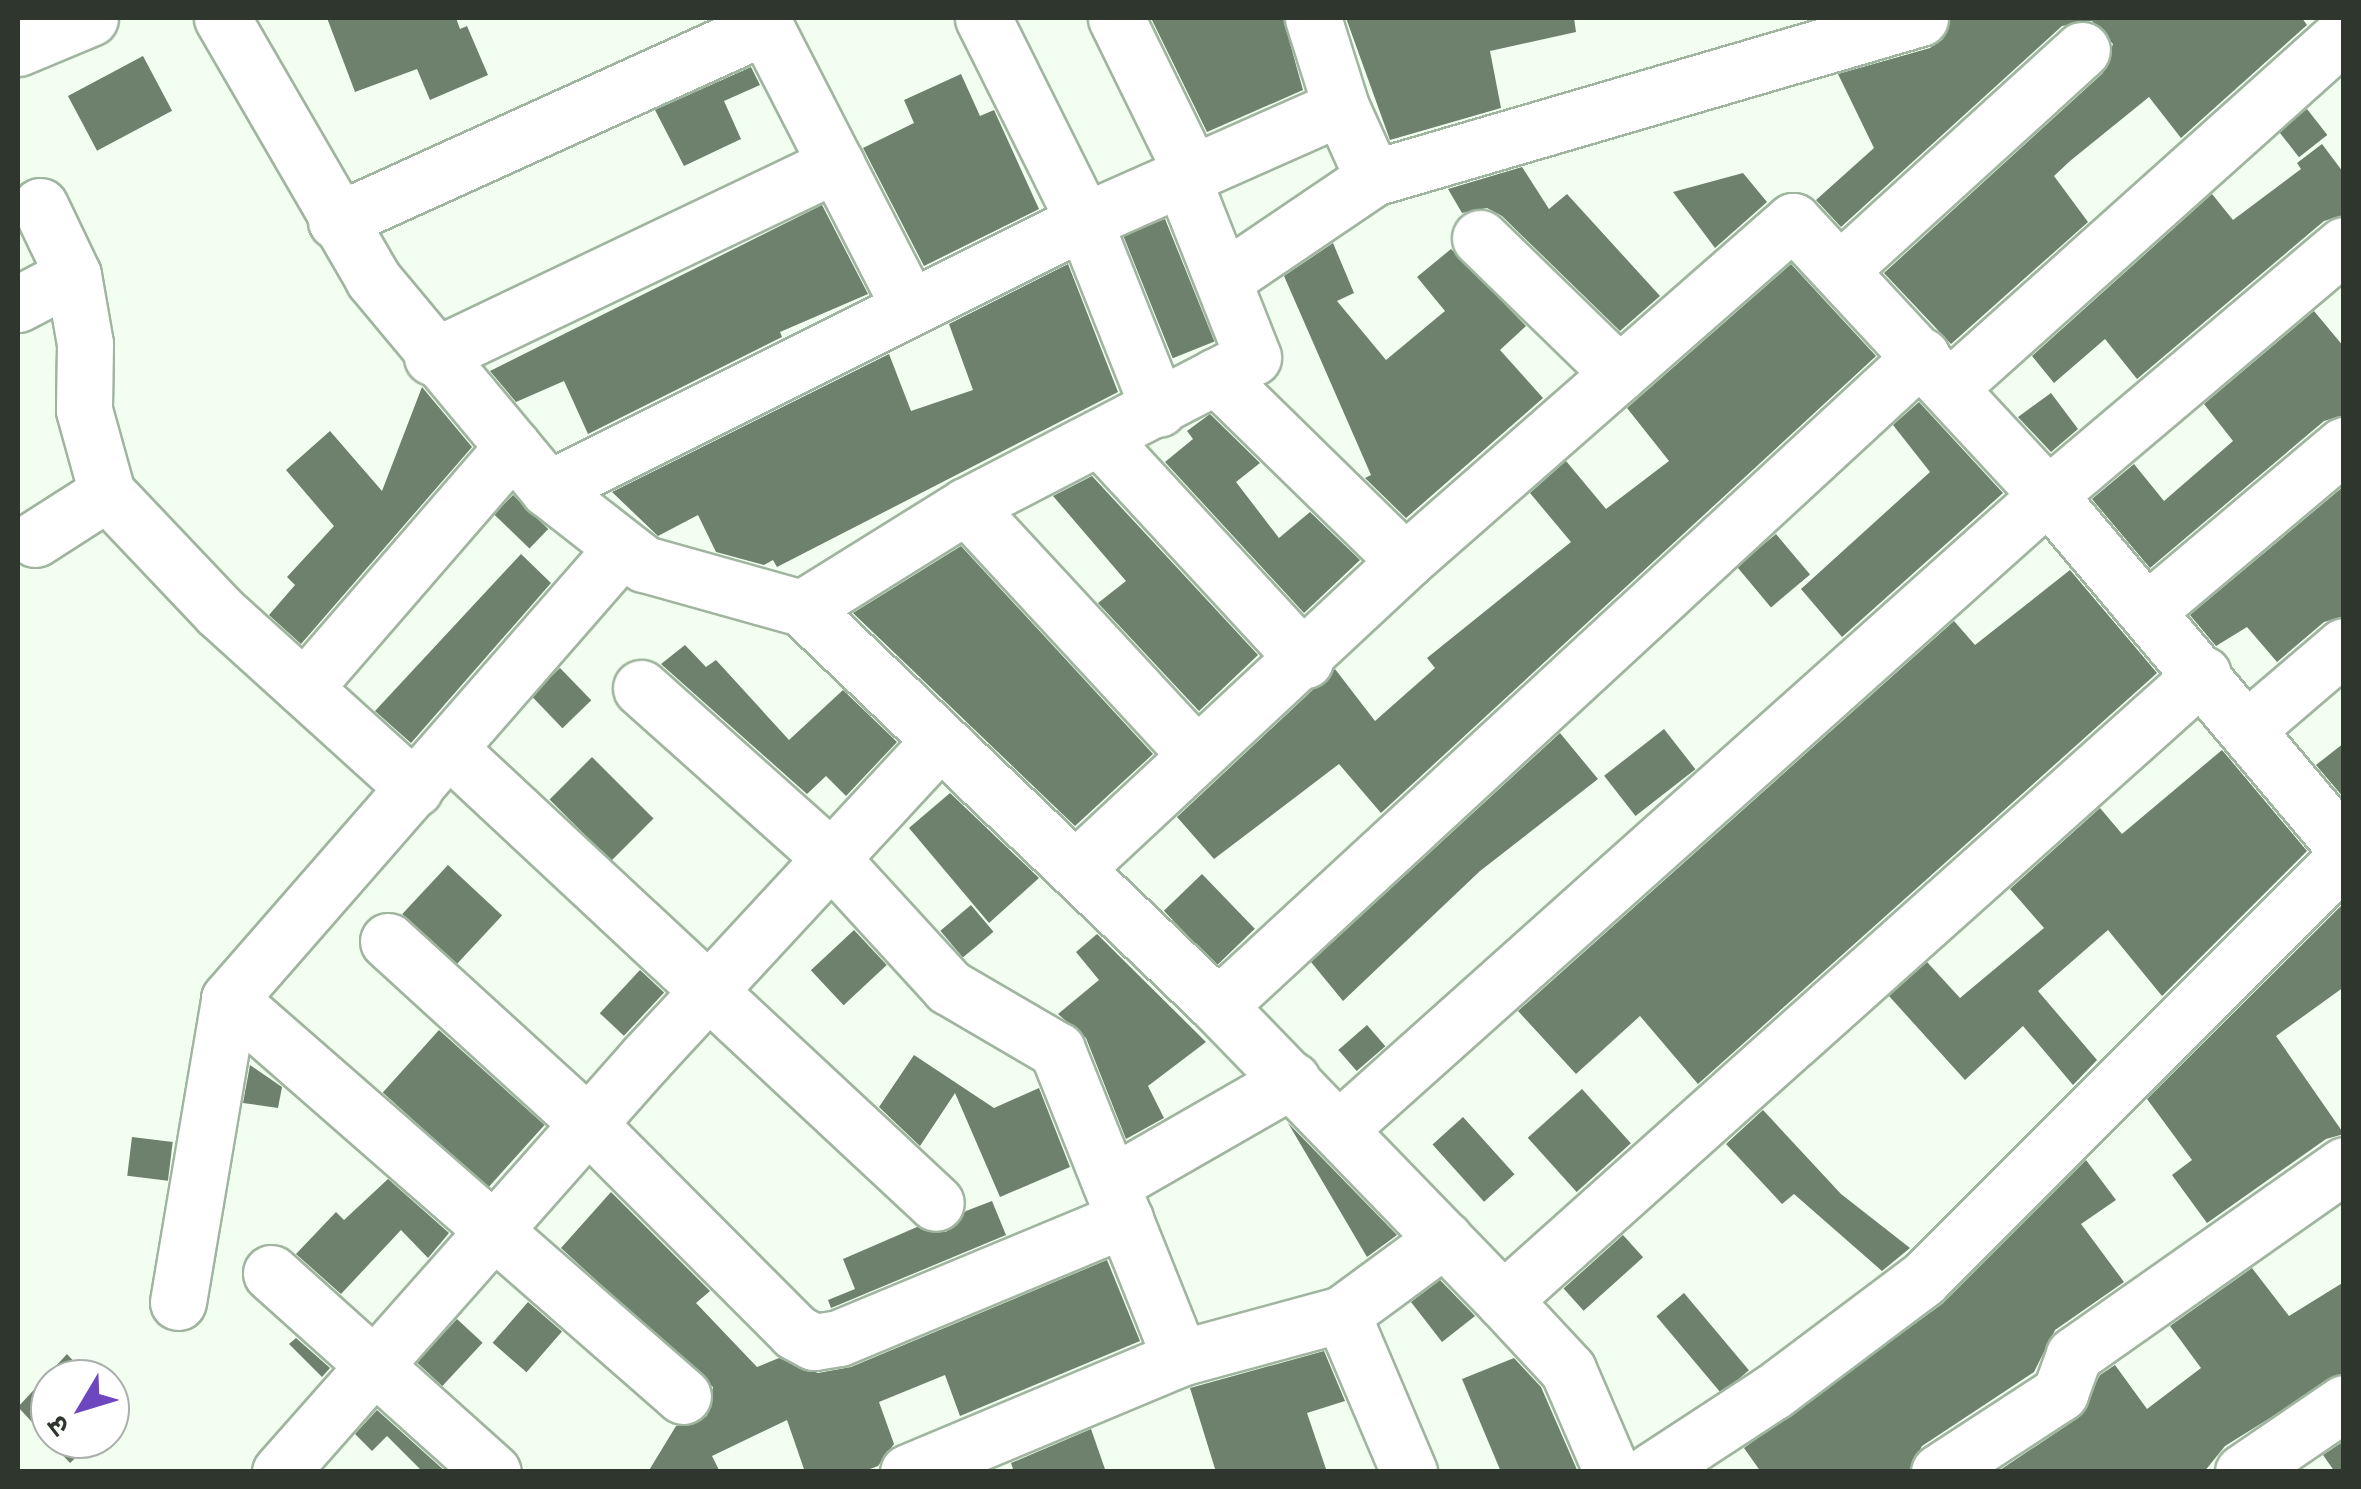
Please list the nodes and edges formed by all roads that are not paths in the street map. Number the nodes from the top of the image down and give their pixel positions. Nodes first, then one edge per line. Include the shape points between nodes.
1 (90, 18) edge
2 (222, 18) edge
3 (983, 18) edge
4 (1116, 18) edge
5 (1313, 18) edge
6 (1920, 18) edge
7 (716, 31) edge
8 (2344, 34) edge
9 (18, 48) edge
10 (2082, 50) dead end
11 (1341, 107) junction
12 (836, 164) junction
13 (1187, 176) junction
14 (1372, 178) junction
15 (40, 206) dead end
16 (336, 220) junction
17 (1084, 221) junction
18 (1480, 238) dead end
19 (2344, 245) edge
20 (1840, 270) junction
21 (73, 276) junction
22 (1224, 279) junction
23 (18, 304) edge
24 (910, 306) junction
25 (432, 357) junction
26 (1936, 371) junction
27 (1619, 373) junction
28 (1216, 376) junction
29 (1160, 410) junction
30 (1101, 439) junction
31 (2344, 445) edge
32 (513, 447) junction
33 (548, 490) junction
34 (107, 493) junction
35 (2048, 495) junction
36 (966, 506) junction
37 (36, 541) edge
38 (621, 550) junction
39 (1405, 561) junction
40 (802, 608) junction
41 (2148, 610) junction
42 (2344, 646) edge
43 (1305, 660) junction
44 (2203, 674) junction
45 (304, 688) junction
46 (641, 688) dead end
47 (2248, 728) junction
48 (939, 742) junction
49 (1194, 752) junction
50 (433, 769) junction
51 (2344, 846) edge
52 (828, 856) junction
53 (2344, 858) edge
54 (1077, 866) junction
55 (388, 941) dead end
56 (707, 991) junction
57 (229, 998) junction
58 (1218, 1006) junction
59 (1292, 1080) junction
60 (587, 1123) junction
61 (1340, 1128) junction
62 (2344, 1165) edge
63 (1118, 1202) junction
64 (936, 1203) dead end
65 (490, 1233) junction
66 (1444, 1239) junction
67 (271, 1273) dead end
68 (1504, 1300) junction
69 (178, 1302) dead end
70 (1342, 1314) junction
71 (1180, 1358) junction
72 (375, 1366) junction
73 (683, 1396) dead end
74 (2344, 1403) edge
75 (1994, 1457) edge
76 (1407, 1471) edge
77 (280, 1472) edge
78 (494, 1472) edge
79 (908, 1472) edge
80 (1612, 1472) edge
81 (1650, 1472) edge
82 (1939, 1472) edge
83 (2243, 1472) edge

1 - 9 street
2 - 16 street
3 - 17 street
4 - 13 street
5 - 11 street
6 - 14 street
7 - 12 street via 764,26
7 - 16 street
8 - 26 street
10 - 20 street
11 - 13 street
11 - 14 street
12 - 24 street
12 - 25 street
13 - 17 street
13 - 22 street
14 - 22 street
15 - 21 street
16 - 25 street
17 - 24 street
17 - 29 street
18 - 27 street
19 - 35 street
20 - 26 street
20 - 27 street via 1792,221
21 - 23 street
21 - 34 street via 85,344 84,410
22 - 28 street via 1253,356
24 - 33 street
25 - 32 street
26 - 35 street
26 - 58 street
27 - 39 street
28 - 29 street
28 - 39 street
29 - 30 street
30 - 36 street
30 - 43 street
31 - 41 street
32 - 33 street
32 - 45 street
33 - 38 street
34 - 37 street
34 - 45 street via 220,612
35 - 41 street
35 - 61 street
36 - 40 street
36 - 49 street
38 - 40 street via 644,564
38 - 50 street
39 - 43 street
40 - 48 street
41 - 44 street
42 - 47 street
43 - 49 street
44 - 47 street
44 - 68 street
45 - 50 street
46 - 52 street
47 - 51 street
48 - 52 street
48 - 54 street
49 - 54 street
50 - 56 street
50 - 57 street
52 - 56 street
52 - 63 street via 948,986 1057,1050
53 - 81 street via 1923,1279 1774,1391
54 - 58 street
55 - 60 street
56 - 60 street
56 - 64 street
57 - 65 street
57 - 69 street
58 - 59 street
59 - 61 street
59 - 63 street
60 - 63 street via 795,1332 814,1342 840,1338
60 - 65 street
61 - 66 street
62 - 75 street via 2074,1355 2060,1393
63 - 71 street
65 - 72 street
65 - 73 street
66 - 68 street
66 - 70 street
67 - 72 street
68 - 80 street via 1568,1370
70 - 71 street
70 - 76 street
71 - 79 street
72 - 77 street
72 - 78 street
74 - 83 street
75 - 82 street

